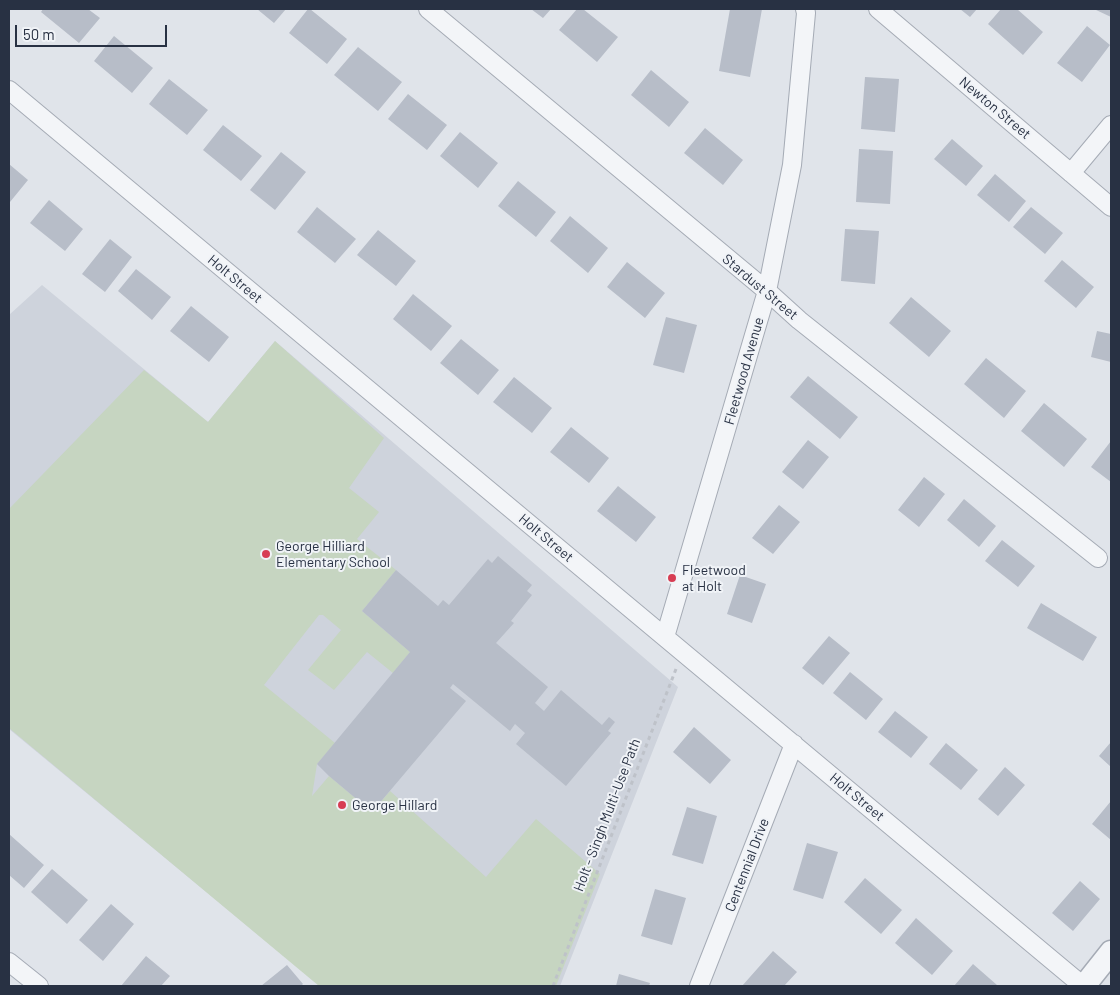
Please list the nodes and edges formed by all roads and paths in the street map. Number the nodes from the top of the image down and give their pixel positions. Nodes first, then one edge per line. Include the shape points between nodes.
1 (428, 9) edge
2 (805, 9) edge
3 (878, 9) edge
4 (10, 94) edge
5 (1111, 125) edge
6 (1071, 173) junction
7 (1111, 207) edge
8 (767, 292) junction
9 (1098, 558) dead end
10 (666, 638) junction
11 (683, 652) junction
12 (794, 744) junction
13 (1111, 952) edge
14 (9, 962) edge
15 (39, 986) edge
16 (553, 986) edge
17 (699, 986) edge
18 (1084, 986) edge

1 - 8 street, Stardust Street
2 - 8 street, Fleetwood Avenue via 792,165
3 - 6 street, Newton Street
4 - 10 street, Holt Street
5 - 6 street
6 - 7 street, Newton Street
8 - 9 street, Stardust Street
8 - 10 street, Fleetwood Avenue
10 - 11 street, Holt Street
11 - 12 street, Holt Street
11 - 16 path, Holt - Singh Multi-Use Path
12 - 17 street, Centennial Drive
12 - 18 street, Holt Street
13 - 18 street
14 - 15 street

